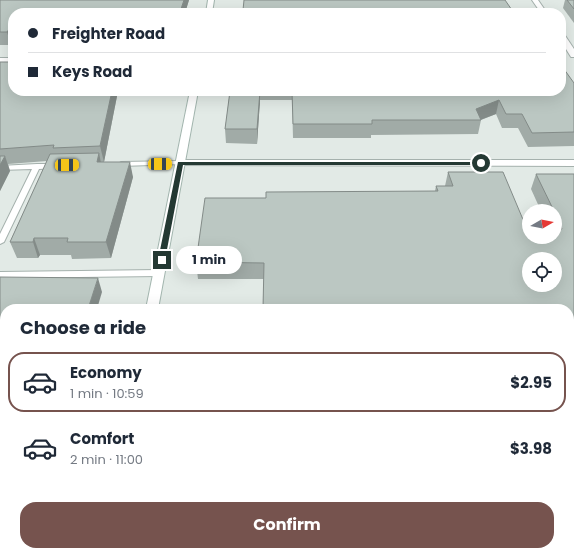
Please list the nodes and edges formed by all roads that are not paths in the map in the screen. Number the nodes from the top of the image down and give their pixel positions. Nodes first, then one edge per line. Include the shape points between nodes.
1 (566, 43) edge
2 (574, 55) edge
3 (193, 96) edge
4 (180, 163) junction
5 (574, 163) edge
6 (114, 164) edge
7 (36, 166) junction
8 (60, 166) edge
9 (0, 168) edge
10 (0, 242) edge
11 (159, 273) junction
12 (0, 275) edge
13 (153, 304) edge

1 - 2 street
3 - 4 street
4 - 5 street
4 - 6 lane
4 - 11 street
7 - 8 lane
7 - 9 lane
7 - 10 lane
11 - 12 lane
11 - 13 street

